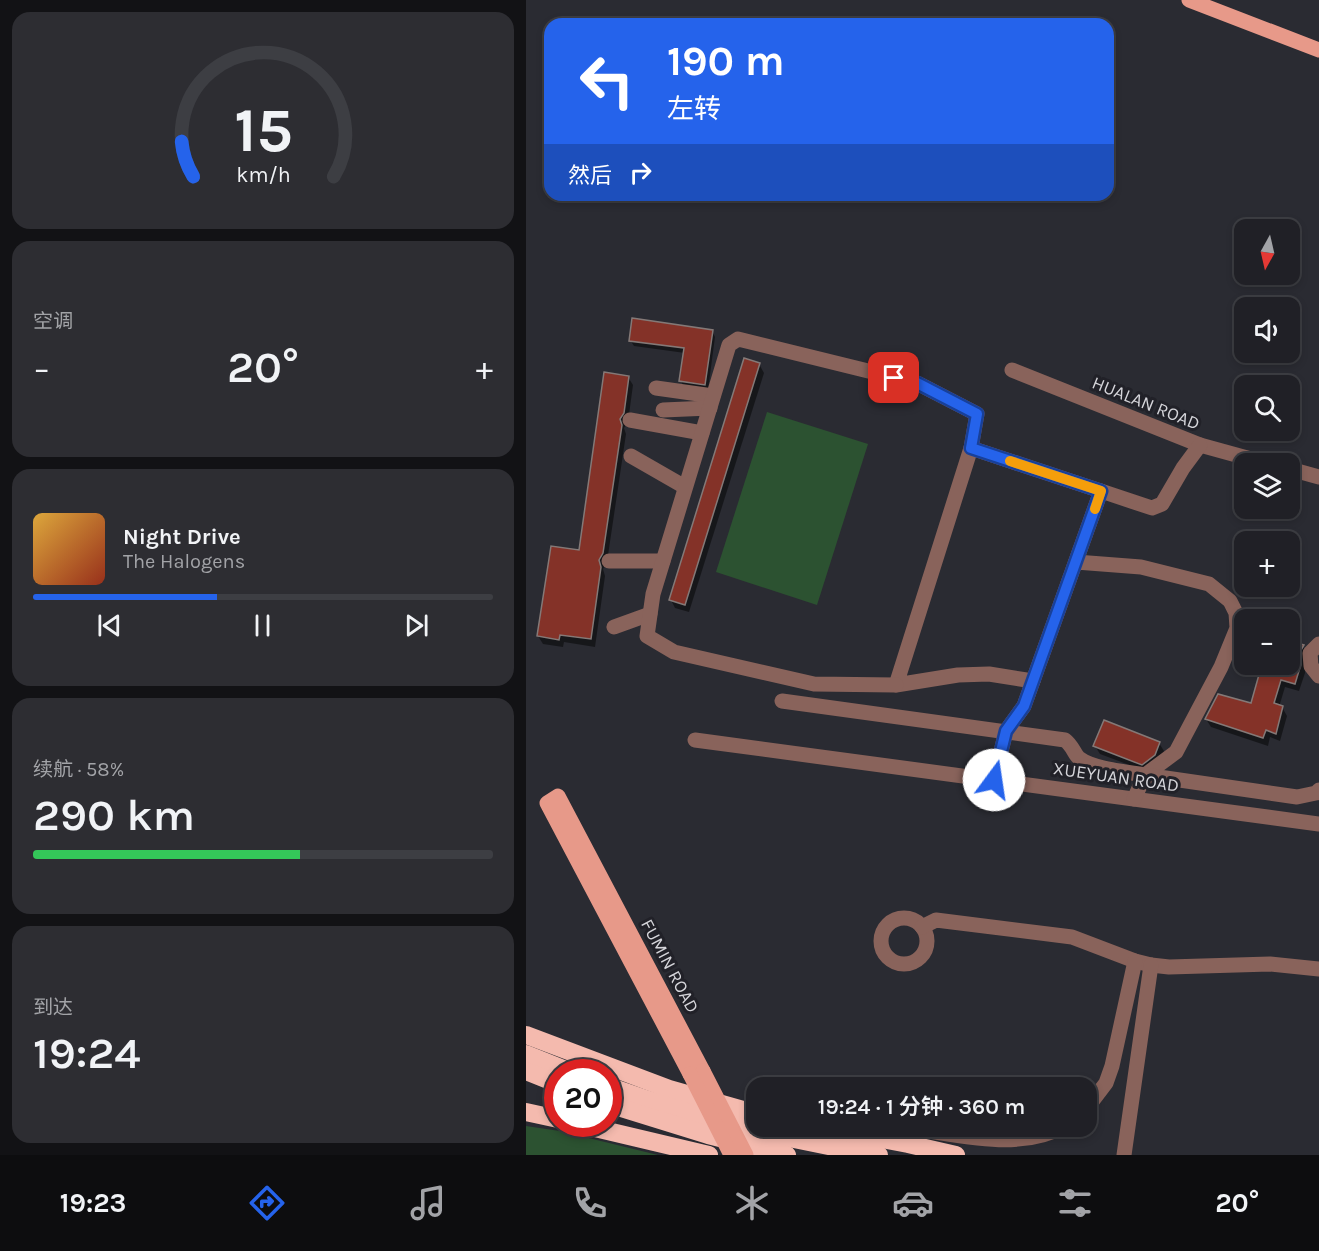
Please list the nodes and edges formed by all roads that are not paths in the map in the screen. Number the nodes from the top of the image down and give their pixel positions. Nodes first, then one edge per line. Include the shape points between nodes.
1 (1189, 0) edge
2 (1318, 50) edge
3 (1012, 370) dead end
4 (656, 388) dead end
5 (711, 402) junction
6 (663, 410) dead end
7 (630, 420) dead end
8 (702, 433) junction
9 (1200, 445) junction
10 (971, 448) junction
11 (1234, 454) edge
12 (631, 456) dead end
13 (1300, 472) edge
14 (1318, 477) edge
15 (685, 487) junction
16 (1101, 491) junction
17 (609, 561) dead end
18 (663, 561) junction
19 (1076, 562) junction
20 (650, 614) junction
21 (614, 627) dead end
22 (1318, 644) edge
23 (1318, 676) edge
24 (1033, 681) junction
25 (896, 685) junction
26 (782, 700) dead end
27 (1006, 731) junction
28 (695, 740) dead end
29 (1145, 775) junction
30 (994, 780) junction
31 (1318, 790) edge
32 (552, 800) dead end
33 (1134, 800) junction
34 (1318, 824) edge
35 (922, 927) dead end
36 (1135, 961) junction
37 (1151, 965) junction
38 (1318, 969) edge
39 (526, 1025) edge
40 (526, 1035) edge
41 (526, 1054) edge
42 (587, 1059) joint
43 (544, 1061) edge
44 (526, 1071) edge
45 (622, 1072) edge
46 (696, 1073) junction
47 (544, 1078) edge
48 (622, 1091) edge
49 (1097, 1095) edge
50 (622, 1108) edge
51 (746, 1111) edge
52 (526, 1112) edge
53 (544, 1116) edge
54 (526, 1117) edge
55 (544, 1119) edge
56 (622, 1134) edge
57 (871, 1137) edge
58 (979, 1137) edge
59 (1037, 1137) edge
60 (709, 1155) edge
61 (731, 1155) edge
62 (746, 1155) edge
63 (787, 1155) edge
64 (879, 1155) edge
65 (956, 1155) edge
66 (1124, 1155) edge

1 - 2 main road
3 - 9 street, HUALAN ROAD
4 - 5 street
5 - 6 street
5 - 8 street
5 - 10 street via 729,345 738,339 917,383 977,414
7 - 8 street
8 - 15 street
9 - 11 street, HUALAN ROAD
9 - 16 street via 1162,504 1152,507
10 - 16 street
10 - 25 street
12 - 15 street
13 - 14 street
15 - 18 street
16 - 19 street
17 - 18 street
18 - 20 street
19 - 24 street
19 - 29 street via 1141,567 1209,584 1230,601 1236,613 1237,628 1221,667 1176,752
20 - 21 street
20 - 25 street via 647,636 674,652 814,684
22 - 23 street via 1310,653 1311,666
24 - 25 street via 989,674
24 - 27 street via 1024,706
26 - 27 street
27 - 29 street via 1065,740 1078,757 1090,764
27 - 30 street
28 - 30 street, XUEYUAN ROAD
29 - 31 street via 1297,797
29 - 33 street
30 - 33 street, XUEYUAN ROAD
32 - 46 main road, FUMIN ROAD
33 - 34 street, XUEYUAN ROAD
35 - 36 street via 936,920 1072,937
36 - 37 street
36 - 49 street via 1112,1066
37 - 38 street via 1270,964
37 - 66 street
39 - 42 highway
40 - 42 highway
41 - 43 highway
44 - 47 highway
45 - 51 highway
46 - 61 main road, FUMIN ROAD, bridge
46 - 62 main road, FUMIN ROAD, bridge
48 - 64 highway via 760,1131
50 - 63 highway via 708,1136
52 - 53 highway
54 - 55 highway
56 - 60 highway
57 - 65 highway
58 - 59 street

